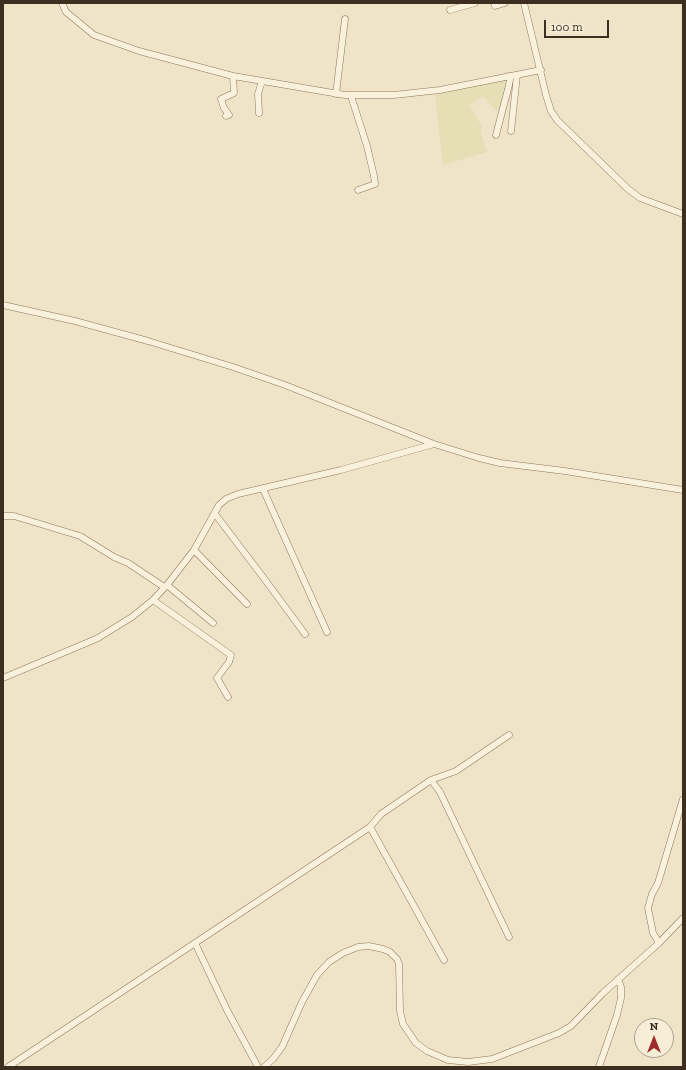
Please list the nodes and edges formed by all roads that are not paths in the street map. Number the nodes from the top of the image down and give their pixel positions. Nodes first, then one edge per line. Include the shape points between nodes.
1 (62, 3) edge
2 (475, 3) edge
3 (494, 3) edge
4 (505, 3) edge
5 (524, 3) edge
6 (450, 10) dead end
7 (345, 19) dead end
8 (541, 70) junction
9 (517, 75) junction
10 (233, 76) junction
11 (509, 76) junction
12 (262, 81) junction
13 (336, 94) junction
14 (351, 96) junction
15 (259, 113) dead end
16 (226, 116) dead end
17 (511, 131) dead end
18 (496, 135) dead end
19 (358, 190) dead end
20 (683, 214) edge
21 (3, 305) edge
22 (434, 444) junction
23 (263, 490) junction
24 (683, 490) edge
25 (214, 515) junction
26 (3, 516) edge
27 (194, 550) junction
28 (165, 586) junction
29 (153, 600) junction
30 (247, 604) dead end
31 (281, 606) dead end
32 (213, 623) dead end
33 (327, 632) dead end
34 (305, 634) dead end
35 (3, 678) edge
36 (228, 697) dead end
37 (509, 735) dead end
38 (431, 780) junction
39 (683, 799) edge
40 (370, 826) junction
41 (683, 918) edge
42 (510, 937) dead end
43 (195, 943) junction
44 (659, 943) junction
45 (444, 960) dead end
46 (618, 979) junction
47 (8, 1067) edge
48 (258, 1067) edge
49 (264, 1067) edge
50 (599, 1067) edge

1 - 10 street via 66,12 94,35 139,51
2 - 6 street
3 - 4 street via 495,6
5 - 8 street
7 - 13 street
8 - 9 street
8 - 20 street via 551,111 557,120 640,198
9 - 11 street
9 - 17 street
10 - 12 street
10 - 16 street via 234,93 221,99 229,115
11 - 14 street via 440,90
11 - 18 street
12 - 13 street
12 - 15 street via 258,94
13 - 14 street
14 - 19 street via 367,146 375,184
21 - 22 street via 75,321 233,367
22 - 23 street
22 - 24 street via 500,463
23 - 25 street via 238,494 226,499
23 - 33 street
25 - 27 street
25 - 31 street
25 - 34 street
26 - 28 street via 14,516 80,536
27 - 28 street
27 - 30 street
28 - 29 street
28 - 32 street
29 - 35 street via 132,617 98,638
29 - 36 street via 231,655 217,678
37 - 38 street via 456,771
38 - 40 street via 381,814
38 - 42 street via 440,792
39 - 44 street via 648,908 653,933
40 - 43 street
40 - 45 street
41 - 44 street
43 - 47 street
43 - 48 street
44 - 46 street
46 - 49 street via 571,1026 559,1033 492,1059 468,1062 448,1060 416,1043 403,1024 398,998 399,964 394,954 369,946 358,948 343,953 329,962 317,975 282,1047
46 - 50 street via 621,998

